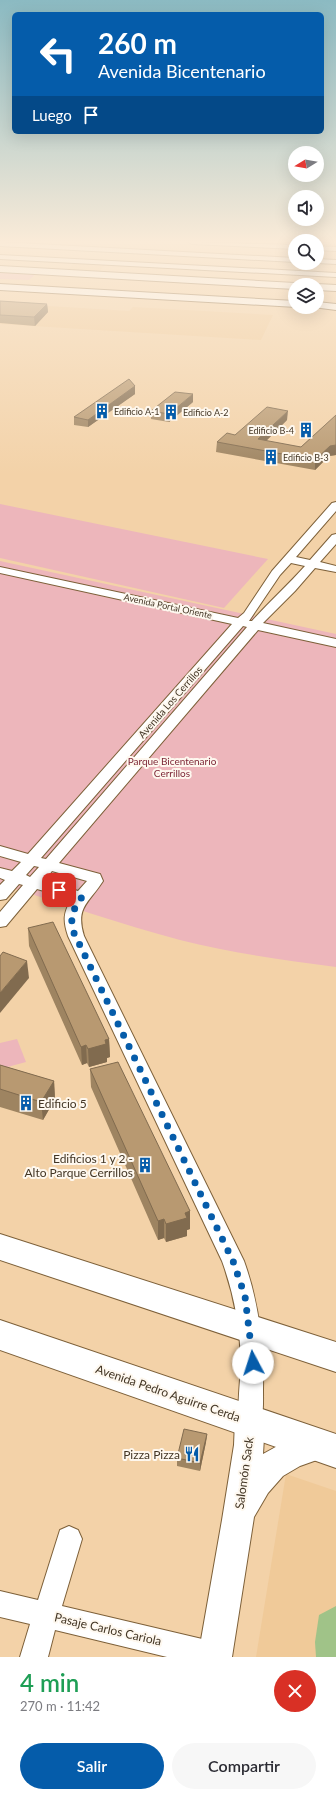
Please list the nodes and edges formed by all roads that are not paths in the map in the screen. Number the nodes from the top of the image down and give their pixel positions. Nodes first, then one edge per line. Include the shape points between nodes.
1 (336, 505) edge
2 (336, 537) edge
3 (288, 559) junction
4 (313, 564) junction
5 (336, 569) edge
6 (0, 570) edge
7 (248, 624) junction
8 (336, 643) edge
9 (0, 850) edge
10 (31, 859) junction
11 (49, 864) junction
12 (0, 872) edge
13 (15, 878) junction
14 (33, 884) junction
15 (0, 896) edge
16 (82, 897) junction
17 (0, 922) edge
18 (0, 1247) edge
19 (250, 1328) junction
20 (0, 1335) edge
21 (336, 1357) edge
22 (250, 1422) junction
23 (328, 1448) edge
24 (238, 1520) junction
25 (69, 1539) dead end
26 (0, 1604) edge
27 (46, 1614) junction
28 (215, 1656) edge
29 (34, 1657) edge

1 - 3 street, Avenida Los Cerrillos
2 - 4 street, Avenida Los Cerrillos
3 - 4 street
3 - 7 street, Avenida Los Cerrillos via 258,602
4 - 5 street
4 - 7 street, Avenida Los Cerrillos
6 - 7 street, Avenida Portal Oriente
7 - 8 street, Avenida Portal Oriente
7 - 10 street, Avenida Los Cerrillos via 233,630
7 - 11 street, Avenida Los Cerrillos
9 - 10 street
10 - 11 street
10 - 13 street, Avenida Los Cerrillos
11 - 14 street, Avenida Los Cerrillos
11 - 16 street, Salomón Sack via 92,876 95,881
12 - 13 street
13 - 14 street
13 - 15 street, Avenida Los Cerrillos
14 - 16 street
14 - 17 street, Avenida Los Cerrillos
16 - 19 street, Salomón Sack via 71,918 74,933 233,1261 245,1296
18 - 19 main road
19 - 21 main road
19 - 22 street, Salomón Sack via 253,1384
20 - 22 main road, Avenida Pedro Aguirre Cerda
22 - 23 main road, Avenida Pedro Aguirre Cerda
22 - 24 street, Salomón Sack
23 - 24 street, Salomón Sack via 289,1454 263,1472
24 - 28 street, Salomón Sack
25 - 27 street
26 - 27 street, Pasaje Carlos Cariola
27 - 28 street, Pasaje Carlos Cariola
27 - 29 street

